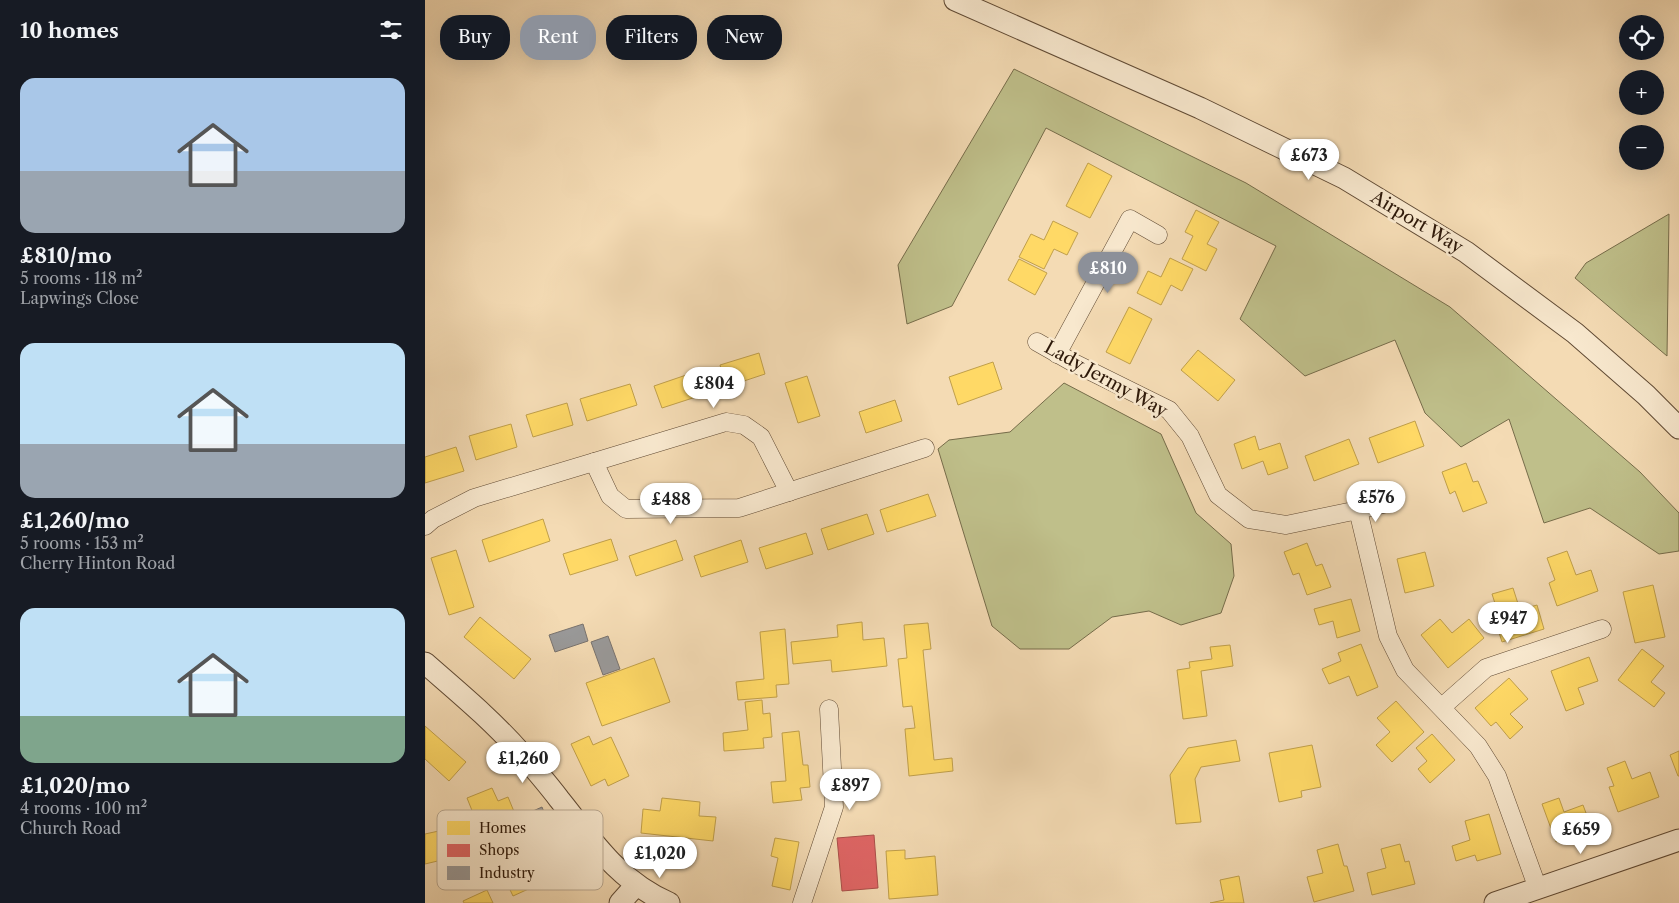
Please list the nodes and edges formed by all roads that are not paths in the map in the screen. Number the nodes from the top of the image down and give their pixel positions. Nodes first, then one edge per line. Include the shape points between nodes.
1 (955, 0) edge
2 (1158, 234) dead end
3 (1037, 342) dead end
4 (1057, 354) junction
5 (1679, 428) edge
6 (925, 448) dead end
7 (593, 462) junction
8 (789, 492) junction
9 (1387, 503) dead end
10 (1358, 510) junction
11 (425, 526) edge
12 (1602, 629) dead end
13 (425, 663) edge
14 (1441, 707) junction
15 (829, 710) dead end
16 (567, 810) edge
17 (1679, 840) edge
18 (603, 855) edge
19 (636, 885) junction
20 (1538, 889) junction
21 (620, 903) edge
22 (669, 903) edge
23 (802, 903) edge
24 (1495, 903) edge

1 - 5 street, Airport Way via 1201,108 1344,178 1466,252 1575,333
2 - 4 street via 1130,219
3 - 4 street, Lady Jermy Way
4 - 10 street, Lady Jermy Way via 1169,410 1190,436 1219,495 1249,519 1286,526
6 - 8 street
7 - 8 street via 610,496 626,509 739,508
7 - 8 street via 726,422 744,425 761,437
7 - 11 street via 474,498
9 - 10 street, Lady Jermy Way
10 - 14 street via 1388,636 1405,670
12 - 14 street via 1486,668
13 - 16 street via 490,719
14 - 20 street via 1478,746 1497,776
15 - 23 street via 834,807
17 - 20 street
18 - 19 street
19 - 21 street
19 - 22 street
20 - 24 street

